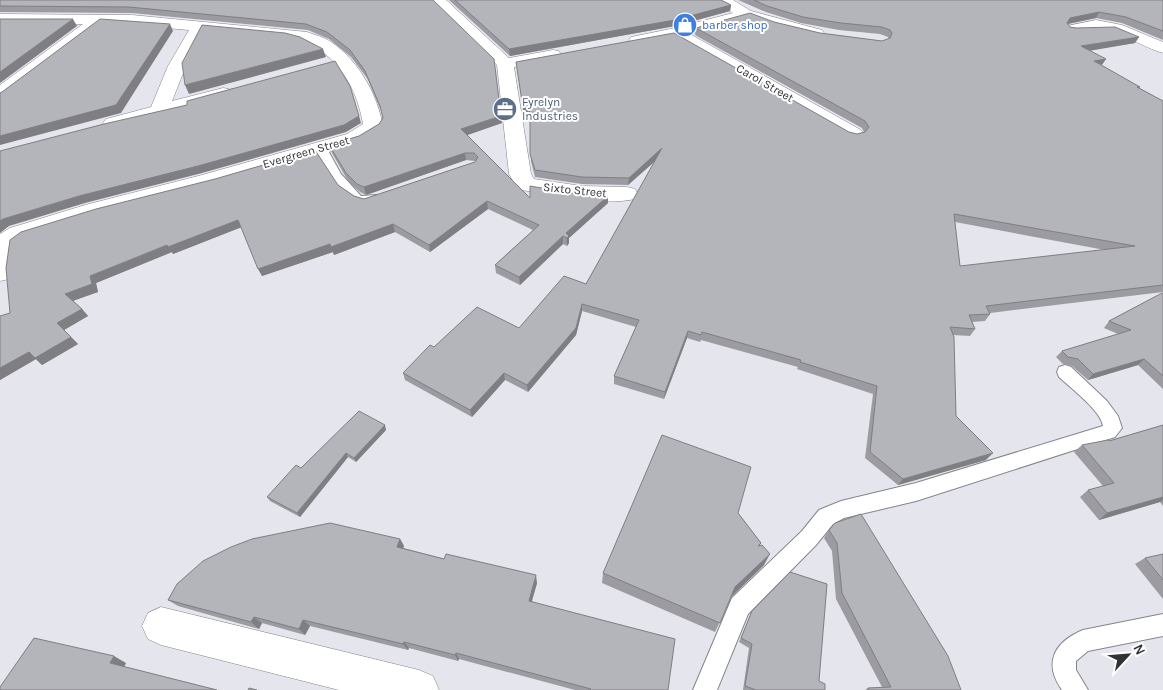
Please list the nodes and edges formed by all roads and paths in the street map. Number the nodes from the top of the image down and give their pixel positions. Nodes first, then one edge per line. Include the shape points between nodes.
1 (437, 0) edge
2 (722, 0) edge
3 (746, 14) junction
4 (0, 19) edge
5 (100, 19) junction
6 (200, 25) junction
7 (1073, 29) edge
8 (676, 33) junction
9 (833, 37) edge
10 (619, 43) edge
11 (1163, 48) edge
12 (572, 52) edge
13 (342, 60) junction
14 (505, 64) junction
15 (323, 65) edge
16 (236, 90) edge
17 (0, 94) edge
18 (159, 111) junction
19 (94, 128) edge
20 (854, 134) edge
21 (321, 148) junction
22 (627, 194) dead end
23 (382, 195) edge
24 (0, 273) edge
25 (1065, 372) dead end
26 (1163, 625) edge
27 (162, 626) dead end
28 (356, 682) edge
29 (419, 690) edge
30 (704, 690) edge
31 (1076, 690) edge

1 - 14 street
2 - 3 street
3 - 8 street
3 - 9 street
4 - 5 street, Evergreen Street
5 - 6 street, Evergreen Street
5 - 17 street
6 - 13 street, Evergreen Street via 301,35 325,45
6 - 18 street via 177,66
7 - 11 street via 1096,25 1116,28
8 - 10 street
8 - 20 street, Carol Street
12 - 14 street
13 - 15 street
13 - 21 street, Evergreen Street via 372,113 373,126 354,138
14 - 22 street, Sixto Street via 520,174 526,184 582,193
16 - 18 street
18 - 19 street
21 - 23 lane via 336,175 356,199 367,201
21 - 24 street, Evergreen Street via 18,233 4,243 0,254
25 - 30 lane via 1099,405 1113,422 1113,428 916,492 841,510 826,517 740,606
26 - 31 lane via 1083,641 1065,655 1064,673
27 - 28 street
28 - 29 street

